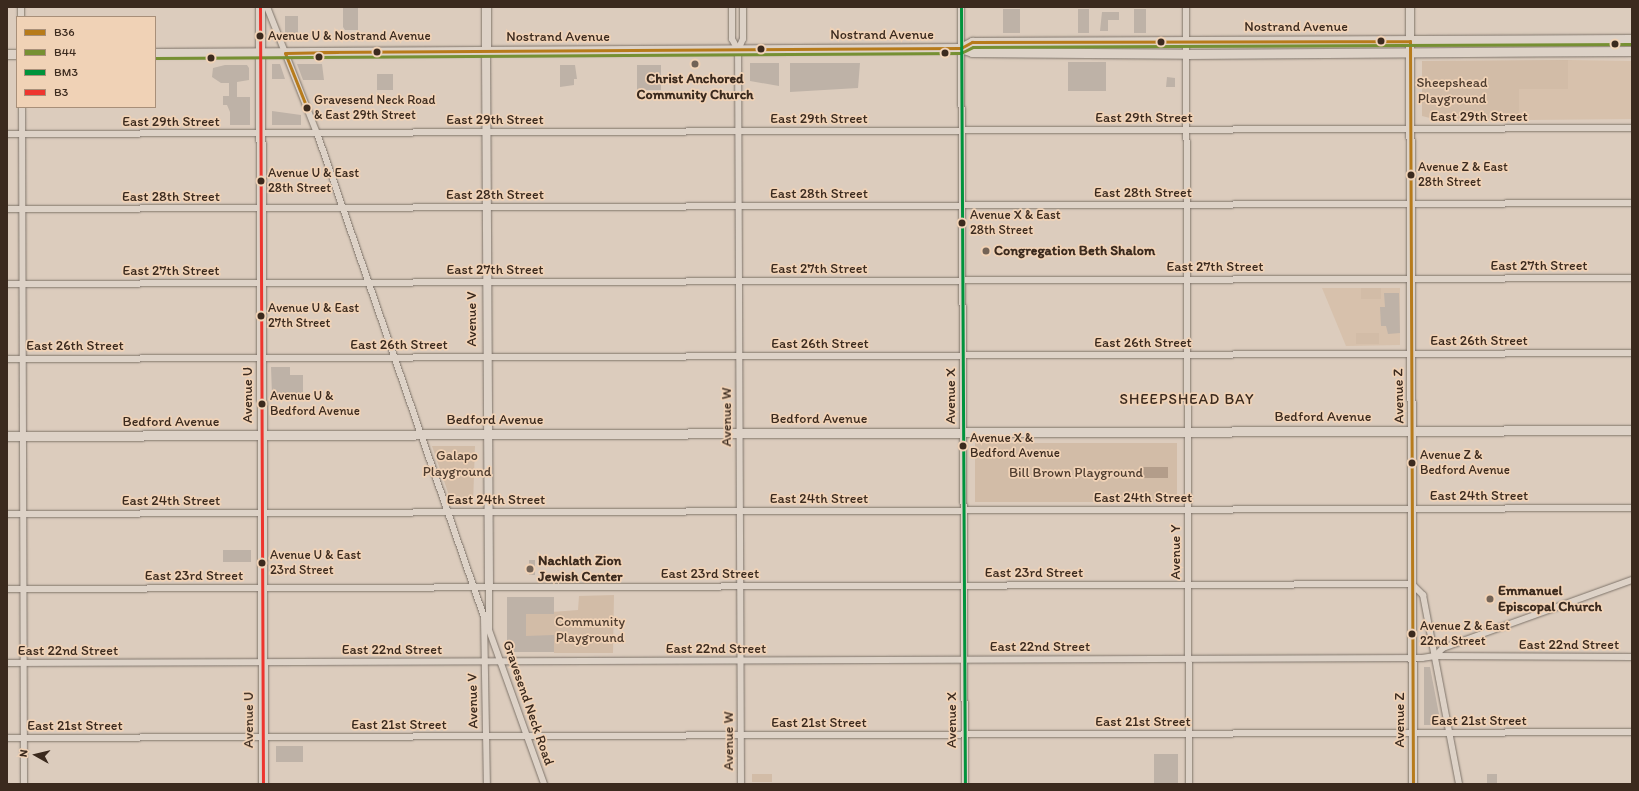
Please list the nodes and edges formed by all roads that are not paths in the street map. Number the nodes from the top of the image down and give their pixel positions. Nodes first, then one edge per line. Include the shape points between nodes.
1 (260, 7) edge
2 (267, 7) edge
3 (486, 7) edge
4 (732, 7) edge
5 (743, 7) edge
6 (961, 7) edge
7 (1186, 7) edge
8 (1410, 7) edge
9 (1632, 39) edge
10 (1186, 41) junction
11 (1410, 41) junction
12 (961, 48) junction
13 (738, 50) junction
14 (486, 51) junction
15 (1410, 51) junction
16 (1632, 51) edge
17 (156, 53) edge
18 (260, 53) junction
19 (285, 53) junction
20 (1186, 54) junction
21 (22, 108) edge
22 (1632, 128) edge
23 (1411, 130) junction
24 (738, 131) junction
25 (962, 131) junction
26 (1187, 131) junction
27 (485, 132) junction
28 (261, 133) junction
29 (317, 133) junction
30 (7, 134) edge
31 (22, 134) junction
32 (1632, 203) edge
33 (1411, 204) junction
34 (1187, 205) junction
35 (739, 206) junction
36 (962, 206) junction
37 (486, 207) junction
38 (261, 208) junction
39 (343, 208) junction
40 (7, 209) edge
41 (22, 209) junction
42 (1632, 278) edge
43 (1187, 279) junction
44 (1411, 279) junction
45 (739, 281) junction
46 (962, 281) junction
47 (369, 282) junction
48 (486, 282) junction
49 (262, 283) junction
50 (7, 284) edge
51 (22, 284) junction
52 (1411, 353) junction
53 (1632, 353) edge
54 (1188, 354) junction
55 (739, 356) junction
56 (963, 356) junction
57 (394, 357) junction
58 (486, 357) junction
59 (7, 358) edge
60 (23, 358) junction
61 (262, 358) junction
62 (1632, 430) edge
63 (1412, 431) junction
64 (963, 432) junction
65 (1188, 432) junction
66 (740, 433) junction
67 (486, 434) junction
68 (262, 435) junction
69 (421, 435) junction
70 (7, 436) edge
71 (23, 436) junction
72 (1632, 508) edge
73 (1412, 509) junction
74 (1188, 510) junction
75 (740, 511) junction
76 (963, 511) junction
77 (447, 512) junction
78 (488, 512) junction
79 (263, 513) junction
80 (7, 514) edge
81 (23, 514) junction
82 (1632, 580) edge
83 (1188, 584) junction
84 (1412, 584) junction
85 (964, 585) junction
86 (474, 586) junction
87 (489, 586) junction
88 (740, 586) junction
89 (263, 588) junction
90 (7, 589) edge
91 (24, 589) junction
92 (489, 630) joint
93 (1435, 656) junction
94 (1632, 657) edge
95 (1412, 658) junction
96 (1188, 659) junction
97 (740, 660) junction
98 (964, 660) junction
99 (263, 662) junction
100 (486, 662) junction
101 (501, 662) junction
102 (7, 663) edge
103 (24, 663) junction
104 (1632, 732) edge
105 (1413, 733) junction
106 (1450, 733) junction
107 (1189, 734) junction
108 (741, 735) junction
109 (964, 735) junction
110 (488, 736) junction
111 (526, 736) junction
112 (263, 737) junction
113 (7, 738) edge
114 (24, 738) junction
115 (24, 784) edge
116 (263, 784) edge
117 (488, 784) edge
118 (544, 784) edge
119 (740, 784) edge
120 (965, 784) edge
121 (1189, 784) edge
122 (1413, 784) edge
123 (1459, 784) edge

1 - 18 main road, Avenue U
2 - 19 street
3 - 14 main road, Avenue V
4 - 13 street, Avenue W via 732,39
5 - 13 street, Avenue W via 743,39
6 - 12 street, Avenue X
7 - 10 street, Avenue Y
8 - 11 street, Avenue Z
9 - 11 main road, Nostrand Avenue
10 - 11 main road, Nostrand Avenue
10 - 12 main road, Nostrand Avenue via 972,42
10 - 20 street, Avenue Y
11 - 15 street, Avenue Z
12 - 13 main road, Nostrand Avenue
12 - 20 main road, Nostrand Avenue via 972,52
12 - 25 street, Avenue X
13 - 14 main road, Nostrand Avenue
13 - 24 street, Avenue W
14 - 19 main road, Nostrand Avenue
14 - 27 street, Avenue V
15 - 16 main road, Nostrand Avenue
15 - 20 main road, Nostrand Avenue
15 - 23 street, Avenue Z
17 - 18 main road, Nostrand Avenue
18 - 19 main road, Nostrand Avenue
18 - 28 main road, Avenue U
19 - 29 street
20 - 26 street, Avenue Y
21 - 31 street
22 - 23 street, East 29th Street
23 - 26 street, East 29th Street
23 - 33 street, Avenue Z
24 - 25 street, East 29th Street
24 - 27 street, East 29th Street
24 - 35 street, Avenue W
25 - 26 street, East 29th Street
25 - 36 street, Avenue X
26 - 34 street, Avenue Y
27 - 29 street, East 29th Street
27 - 37 street, Avenue V
28 - 29 street, East 29th Street
28 - 31 street, East 29th Street
28 - 38 main road, Avenue U
29 - 39 street
30 - 31 street, East 29th Street
31 - 41 street
32 - 33 street, East 28th Street
33 - 34 street, East 28th Street
33 - 44 street, Avenue Z
34 - 36 street, East 28th Street
34 - 43 street, Avenue Y
35 - 36 street, East 28th Street
35 - 37 street, East 28th Street
35 - 45 street, Avenue W
36 - 46 street, Avenue X
37 - 39 street, East 28th Street
37 - 48 street, Avenue V
38 - 39 street, East 28th Street
38 - 41 street, East 28th Street
38 - 49 main road, Avenue U
39 - 47 street
40 - 41 street, East 28th Street
41 - 51 street
42 - 44 street, East 27th Street
43 - 44 street, East 27th Street
43 - 46 street, East 27th Street
43 - 54 street, Avenue Y
44 - 52 street, Avenue Z
45 - 46 street, East 27th Street
45 - 48 street, East 27th Street
45 - 55 street, Avenue W
46 - 56 street, Avenue X
47 - 48 street, East 27th Street
47 - 49 street, East 27th Street
47 - 57 street
48 - 58 street, Avenue V
49 - 51 street, East 27th Street
49 - 61 main road, Avenue U
50 - 51 street, East 27th Street
51 - 60 street
52 - 53 street, East 26th Street
52 - 54 street, East 26th Street
52 - 63 street, Avenue Z
54 - 56 street, East 26th Street
54 - 65 street, Avenue Y
55 - 56 street, East 26th Street
55 - 58 street, East 26th Street
55 - 66 street, Avenue W
56 - 64 street, Avenue X
57 - 58 street, East 26th Street
57 - 61 street, East 26th Street
57 - 69 street
58 - 67 street, Avenue V
59 - 60 street, East 26th Street
60 - 61 street, East 26th Street
60 - 71 street
61 - 68 main road, Avenue U
62 - 63 main road, Bedford Avenue
63 - 65 main road, Bedford Avenue
63 - 73 street, Avenue Z
64 - 65 main road, Bedford Avenue
64 - 66 main road, Bedford Avenue
64 - 76 street, Avenue X
65 - 74 street, Avenue Y
66 - 67 main road, Bedford Avenue
66 - 75 street, Avenue W
67 - 69 main road, Bedford Avenue
67 - 78 street, Avenue V
68 - 69 main road, Bedford Avenue
68 - 71 main road, Bedford Avenue
68 - 79 main road, Avenue U
69 - 77 street
70 - 71 main road, Bedford Avenue
71 - 81 street
72 - 73 street, East 24th Street
73 - 74 street, East 24th Street
73 - 84 street, Avenue Z
74 - 76 street, East 24th Street
74 - 83 street, Avenue Y
75 - 76 street, East 24th Street
75 - 78 street, East 24th Street
75 - 88 street, Avenue W
76 - 85 street, Avenue X
77 - 78 street, East 24th Street
77 - 79 street, East 24th Street
77 - 86 street
78 - 87 street, Avenue V
79 - 81 street, East 24th Street
79 - 89 main road, Avenue U
80 - 81 street, East 24th Street
81 - 91 street
82 - 93 street via 1450,646
83 - 84 street, East 23rd Street
83 - 85 street, East 23rd Street
83 - 96 street, Avenue Y
84 - 93 street via 1423,594
84 - 95 street, Avenue Z
85 - 88 street, East 23rd Street
85 - 98 street, Avenue X
86 - 87 street, East 23rd Street
86 - 89 street, East 23rd Street
86 - 100 street, Avenue V via 484,617
87 - 88 street, East 23rd Street
87 - 92 street, Avenue V
88 - 97 street, Avenue W
89 - 91 street, East 23rd Street
89 - 99 main road, Avenue U
90 - 91 street, East 23rd Street
91 - 103 street
92 - 101 street, Gravesend Neck Road
93 - 94 street, East 22nd Street
93 - 95 street, East 22nd Street
93 - 106 street
95 - 96 street, East 22nd Street
95 - 105 street, Avenue Z
96 - 98 street, East 22nd Street
96 - 107 street, Avenue Y
97 - 98 street, East 22nd Street
97 - 101 street, East 22nd Street
97 - 108 street, Avenue W
98 - 109 street, Avenue X
99 - 100 street, East 22nd Street
99 - 103 street, East 22nd Street
99 - 112 main road, Avenue U
100 - 101 street, East 22nd Street
100 - 110 street, Avenue V
101 - 111 street, Gravesend Neck Road
102 - 103 street, East 22nd Street
103 - 114 street
104 - 106 street, East 21st Street
105 - 106 street, East 21st Street
105 - 107 street, East 21st Street
105 - 122 street, Avenue Z
106 - 123 street
107 - 109 street, East 21st Street
107 - 121 street, Avenue Y
108 - 109 street, East 21st Street
108 - 111 street, East 21st Street
108 - 119 street, Avenue W
109 - 120 street, Avenue X
110 - 111 street, East 21st Street
110 - 112 street, East 21st Street
110 - 117 street, Avenue V
111 - 118 street, Gravesend Neck Road
112 - 114 street, East 21st Street
112 - 116 main road, Avenue U
113 - 114 street, East 21st Street
114 - 115 street

